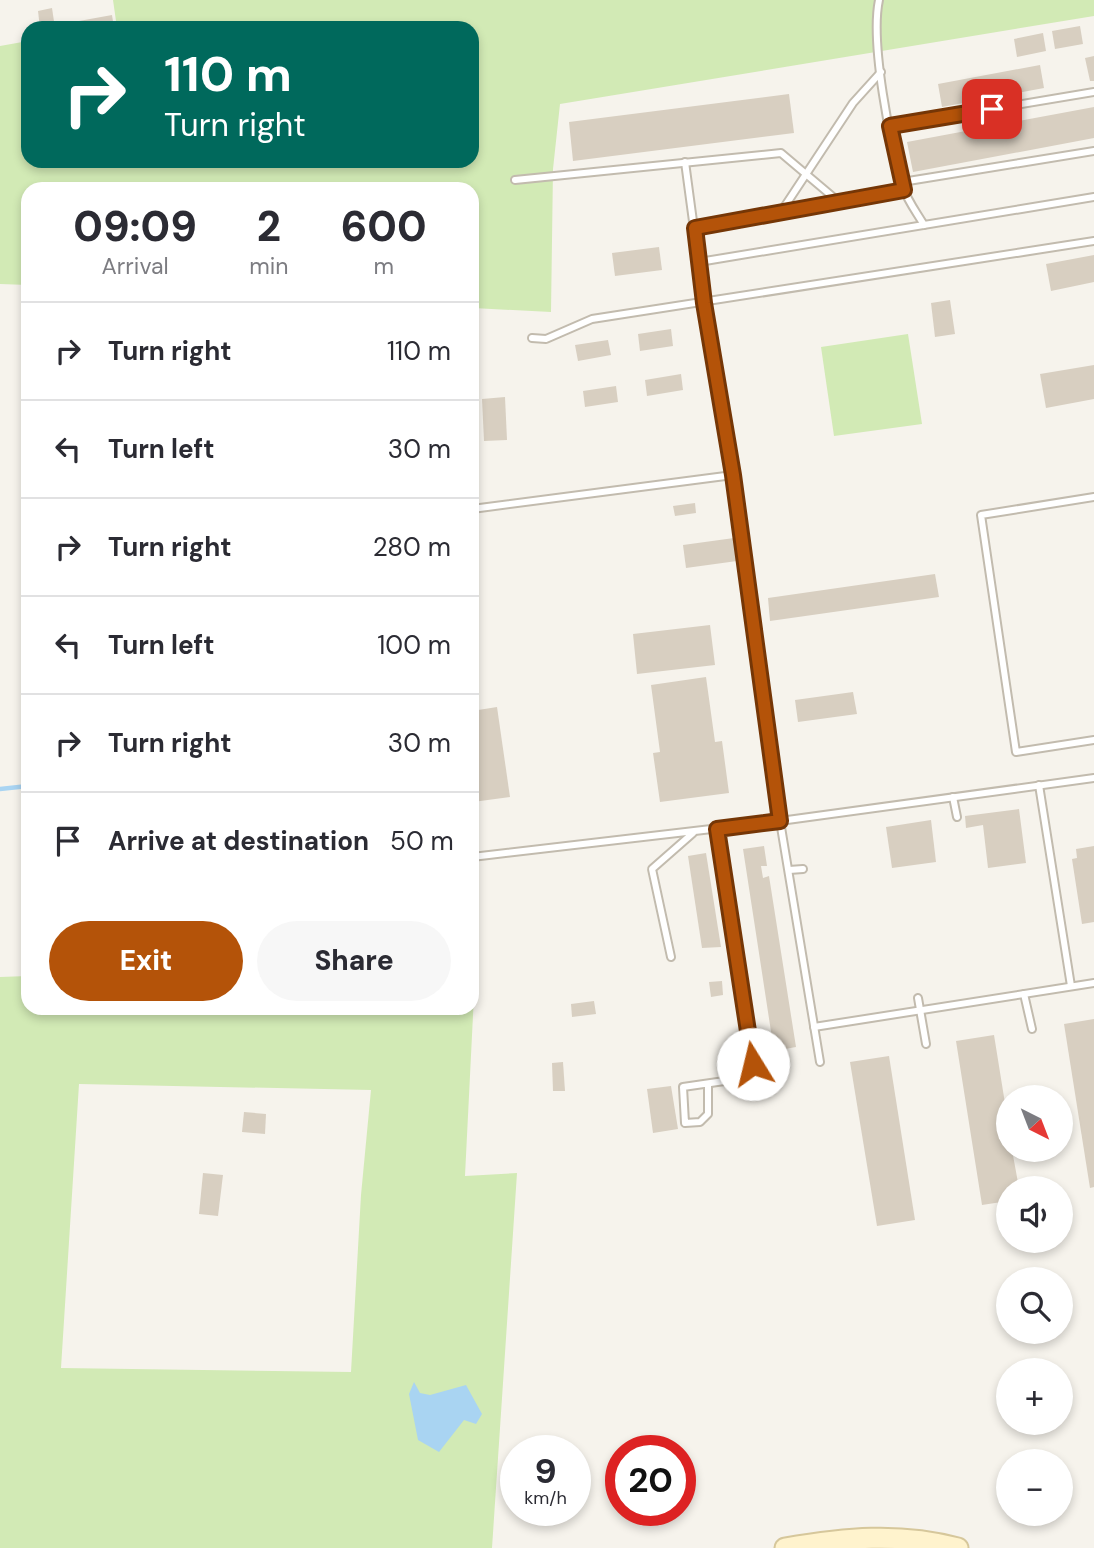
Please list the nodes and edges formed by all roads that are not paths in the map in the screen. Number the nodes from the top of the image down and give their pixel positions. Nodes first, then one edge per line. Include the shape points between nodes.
1 (879, 0) edge
2 (881, 72) junction
3 (1094, 92) edge
4 (890, 126) junction
5 (1094, 151) edge
6 (685, 162) junction
7 (806, 174) junction
8 (514, 180) dead end
9 (902, 182) junction
10 (904, 190) junction
11 (1094, 197) edge
12 (839, 202) junction
13 (781, 212) junction
14 (924, 225) junction
15 (695, 228) junction
16 (1094, 241) edge
17 (699, 262) junction
18 (704, 303) junction
19 (532, 338) dead end
20 (733, 475) junction
21 (1094, 497) edge
22 (479, 508) edge
23 (1094, 740) edge
24 (1094, 778) edge
25 (1039, 785) junction
26 (953, 797) junction
27 (957, 817) dead end
28 (780, 821) junction
29 (717, 829) junction
30 (694, 832) junction
31 (479, 856) edge
32 (803, 869) dead end
33 (789, 870) junction
34 (671, 957) dead end
35 (1094, 983) edge
36 (1071, 986) junction
37 (1024, 994) junction
38 (918, 998) dead end
39 (920, 1012) junction
40 (814, 1027) junction
41 (1032, 1029) dead end
42 (926, 1044) dead end
43 (820, 1062) dead end
44 (708, 1084) junction
45 (785, 1548) edge
46 (958, 1548) edge

1 - 2 lane
2 - 4 lane
2 - 7 lane via 853,103
3 - 4 lane
4 - 9 lane
5 - 9 lane
6 - 7 lane via 781,153
6 - 8 lane
6 - 15 lane
7 - 12 lane
7 - 13 lane
9 - 10 lane
10 - 12 lane
10 - 14 lane
11 - 14 lane
12 - 13 lane
13 - 15 lane
14 - 17 lane
15 - 17 lane
16 - 18 lane
17 - 18 lane
18 - 19 lane via 592,319 555,336
18 - 20 lane
20 - 22 lane
20 - 28 lane
21 - 23 lane via 981,515 1016,752
24 - 25 lane
25 - 26 lane
25 - 36 lane
26 - 27 lane
26 - 28 lane
28 - 29 lane
28 - 33 lane
29 - 30 lane
29 - 44 lane via 753,1064 745,1079
30 - 31 lane
30 - 34 lane via 652,869
32 - 33 lane
33 - 40 lane
35 - 36 lane
36 - 37 lane
37 - 39 lane
37 - 41 lane
38 - 39 lane
39 - 40 lane
39 - 42 lane
40 - 43 lane
44 - 44 lane via 708,1114 700,1122 685,1123 683,1087
45 - 46 street via 894,1537

